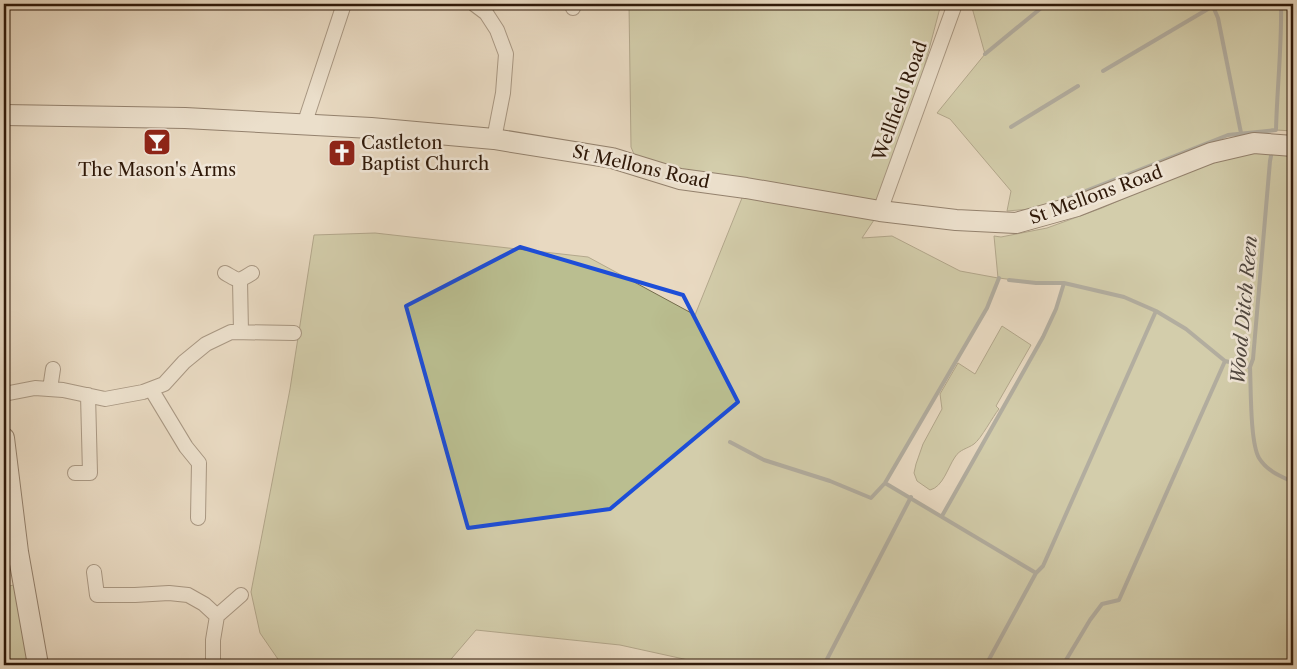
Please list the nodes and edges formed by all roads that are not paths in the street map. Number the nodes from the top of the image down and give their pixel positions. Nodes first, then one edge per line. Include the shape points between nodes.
1 (344, 4) edge
2 (474, 4) edge
3 (955, 4) edge
4 (4, 115) edge
5 (304, 125) junction
6 (494, 139) junction
7 (1293, 146) edge
8 (880, 211) junction
9 (225, 273) dead end
10 (241, 332) junction
11 (294, 333) dead end
12 (52, 369) dead end
13 (50, 389) junction
14 (151, 389) junction
15 (4, 394) edge
16 (88, 395) junction
17 (4, 438) edge
18 (75, 473) dead end
19 (198, 518) dead end
20 (94, 572) dead end
21 (241, 595) dead end
22 (217, 616) junction
23 (38, 665) edge
24 (213, 665) edge

1 - 5 street
2 - 6 street via 486,13 506,54
3 - 8 street, Wellfield Road
4 - 5 street, St Mellons Road via 185,118
5 - 6 street, St Mellons Road
6 - 8 street, St Mellons Road via 612,158 680,179
7 - 8 street, St Mellons Road via 1254,143 1211,153 1077,206 1016,223
9 - 10 street via 236,280 246,277
10 - 11 street
10 - 14 street via 231,332 206,344 164,384
12 - 13 street
13 - 15 street via 35,388
13 - 16 street
14 - 16 street via 104,399
14 - 19 street via 199,463
16 - 18 street via 90,473
17 - 23 street via 18,552
20 - 22 street via 96,595 168,592 188,595
21 - 22 street
22 - 24 street

